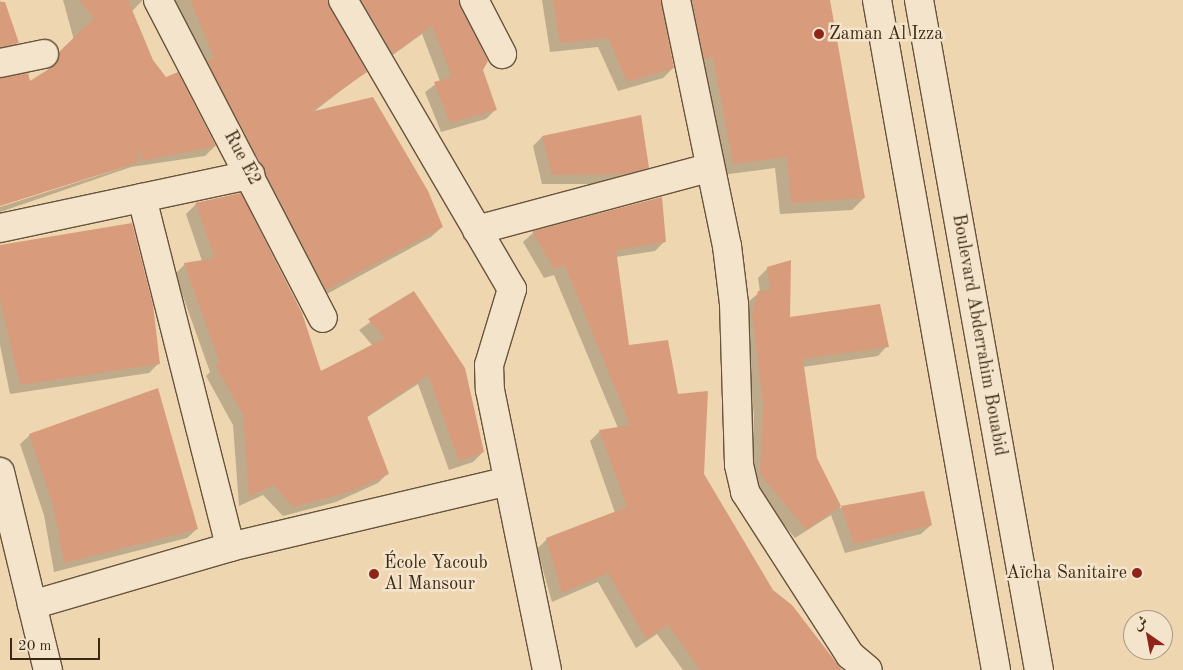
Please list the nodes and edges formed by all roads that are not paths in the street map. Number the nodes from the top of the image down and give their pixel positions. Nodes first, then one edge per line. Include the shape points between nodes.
1 (158, 0) edge
2 (343, 0) edge
3 (474, 0) edge
4 (676, 0) edge
5 (877, 0) edge
6 (919, 0) edge
7 (44, 54) dead end
8 (502, 54) dead end
9 (0, 64) edge
10 (708, 168) junction
11 (250, 174) junction
12 (142, 198) junction
13 (0, 228) edge
14 (477, 230) junction
15 (323, 318) dead end
16 (0, 472) edge
17 (506, 482) junction
18 (230, 547) junction
19 (32, 605) junction
20 (48, 670) edge
21 (547, 670) edge
22 (868, 670) edge
23 (996, 670) edge
24 (1039, 670) edge

1 - 11 street, Rue E2
2 - 14 street
3 - 8 street
4 - 10 street
5 - 23 street
6 - 24 street, Boulevard Abderrahim Bouabid
7 - 9 street
10 - 14 street
10 - 22 street via 727,246 734,304 739,465 745,492 850,655
11 - 12 street
11 - 15 street, Rue E2
12 - 13 street
12 - 18 street
14 - 17 street via 512,289 489,364
16 - 19 street
17 - 18 street
17 - 21 street
18 - 19 street
19 - 20 street

